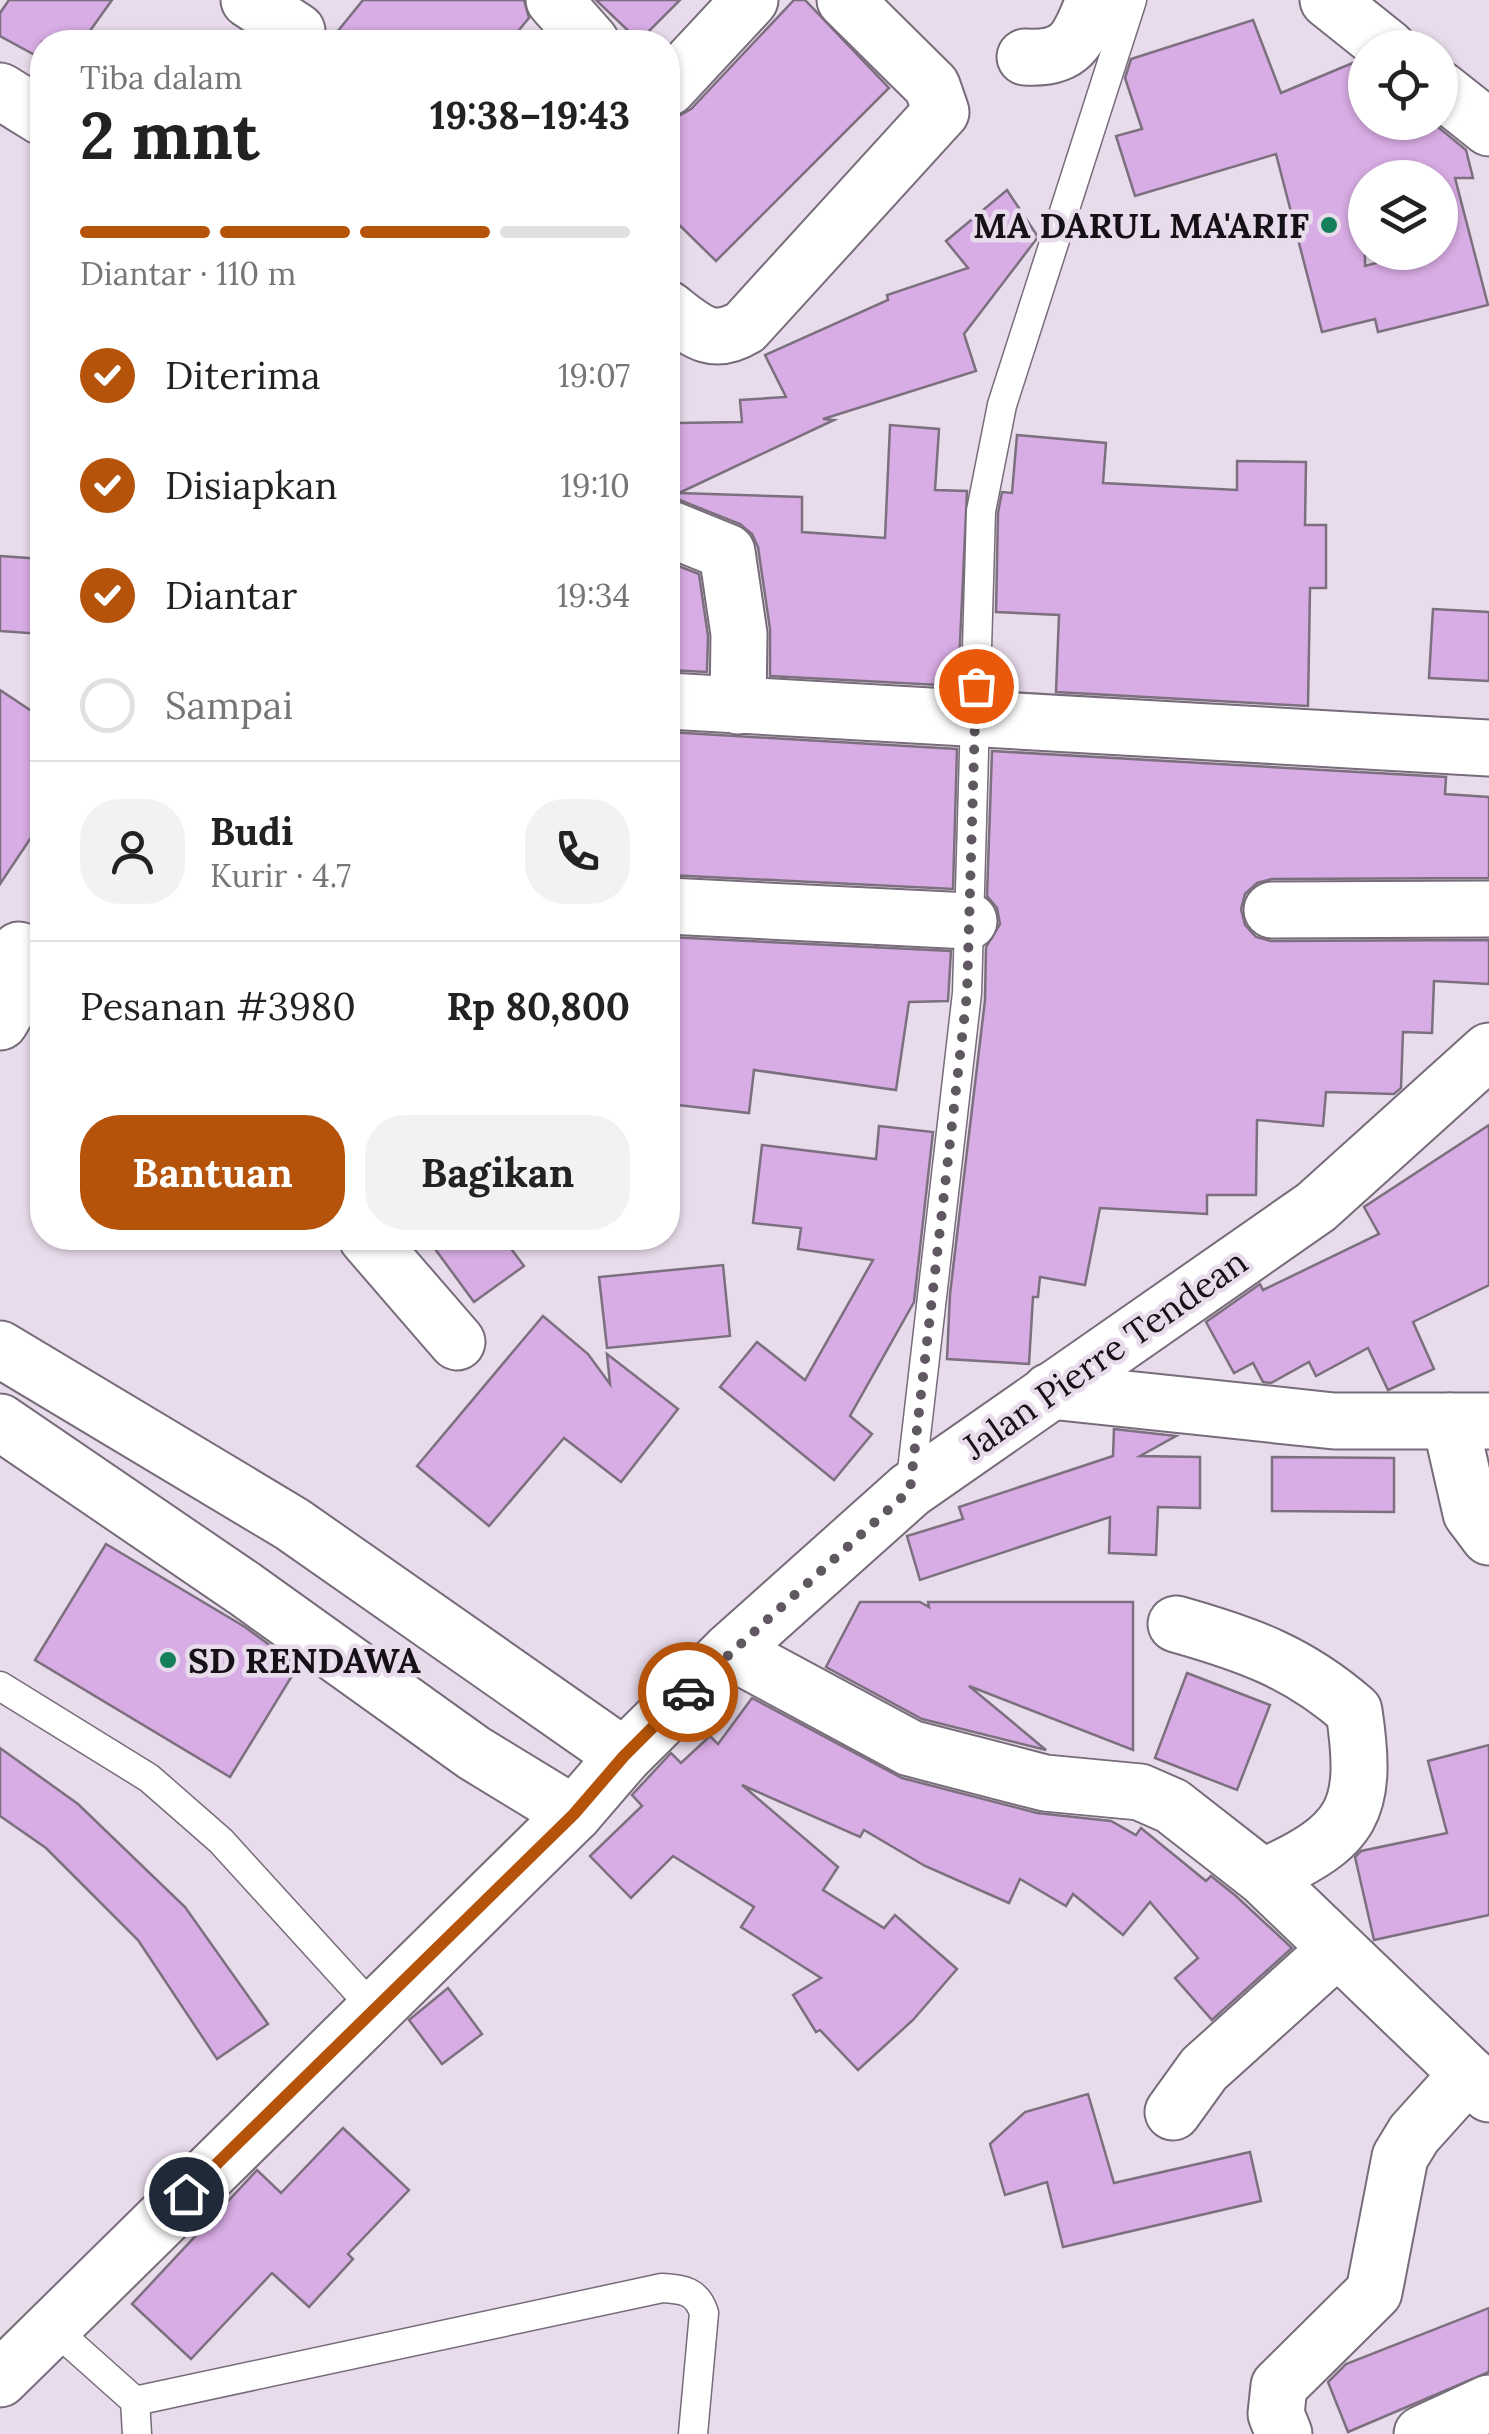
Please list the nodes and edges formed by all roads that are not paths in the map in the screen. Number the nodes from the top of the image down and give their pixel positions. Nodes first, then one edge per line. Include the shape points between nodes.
1 (249, 0) edge
2 (554, 0) edge
3 (750, 0) edge
4 (845, 0) edge
5 (1094, 0) edge
6 (1132, 0) edge
7 (1328, 0) edge
8 (302, 25) edge
9 (580, 30) edge
10 (1366, 30) edge
11 (1025, 57) dead end
12 (680, 75) edge
13 (0, 92) edge
14 (1458, 103) edge
15 (30, 110) edge
16 (1489, 128) edge
17 (680, 318) edge
18 (680, 533) edge
19 (680, 702) edge
20 (738, 706) junction
21 (976, 721) junction
22 (1489, 748) edge
23 (680, 907) edge
24 (1489, 909) edge
25 (1272, 910) dead end
26 (970, 921) junction
27 (1489, 1050) edge
28 (377, 1250) edge
29 (457, 1342) dead end
30 (0, 1349) edge
31 (1050, 1391) junction
32 (1470, 1421) edge
33 (0, 1422) edge
34 (910, 1490) junction
35 (1489, 1538) edge
36 (347, 1562) junction
37 (1176, 1624) dead end
38 (300, 1630) junction
39 (730, 1651) junction
40 (0, 1686) edge
41 (624, 1756) junction
42 (574, 1814) junction
43 (1262, 1877) junction
44 (1335, 1951) junction
45 (374, 2008) junction
46 (1478, 2084) edge
47 (1173, 2112) dead end
48 (20, 2348) edge
49 (135, 2401) junction
50 (1489, 2403) edge
51 (136, 2434) edge
52 (693, 2434) edge
53 (1284, 2434) edge
54 (1422, 2434) edge

1 - 8 street
2 - 9 street
3 - 12 street
4 - 17 street via 932,86 940,112 745,327 725,339 710,337
5 - 11 street via 1070,47 1052,59
6 - 21 lane via 1002,405 981,511
7 - 10 street
13 - 15 street
14 - 16 street
18 - 20 street via 727,552 739,634
19 - 20 street
20 - 21 street
21 - 22 street
21 - 26 lane
23 - 26 street
24 - 25 street
26 - 34 lane
27 - 31 street, Jalan Pierre Tendean via 1316,1207
28 - 29 street
30 - 36 street
31 - 32 street via 1334,1421
31 - 34 street, Jalan Pierre Tendean
32 - 35 street via 1471,1513
33 - 38 street
34 - 39 street, Jalan Pierre Tendean
36 - 38 street
36 - 41 street
37 - 43 street via 1253,1646 1318,1680 1354,1711 1363,1771 1350,1818 1317,1852
38 - 42 street via 474,1753
39 - 41 street, Jalan Pierre Tendean
39 - 43 street via 910,1748 1045,1783 1140,1792 1172,1806
40 - 45 lane via 163,1790 221,1842
41 - 42 street, Jalan Pierre Tendean
42 - 45 street, Jalan Pierre Tendean
43 - 44 street
44 - 46 street
44 - 47 street via 1204,2069
45 - 48 street, Jalan Pierre Tendean
46 - 53 street via 1414,2134 1400,2157 1374,2292 1279,2386 1276,2414
48 - 49 lane
49 - 51 lane
49 - 52 lane via 662,2288 685,2289 704,2313
50 - 54 street

